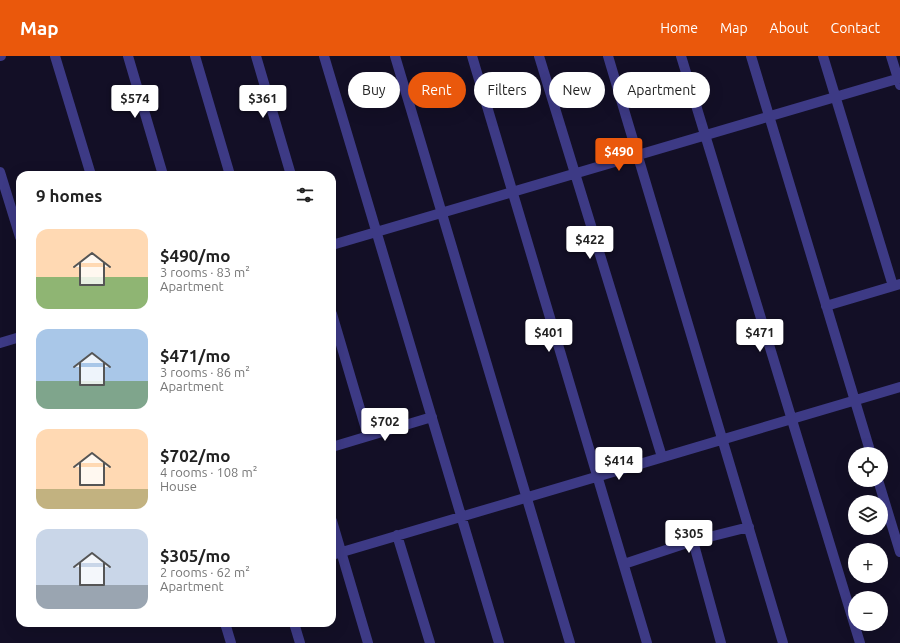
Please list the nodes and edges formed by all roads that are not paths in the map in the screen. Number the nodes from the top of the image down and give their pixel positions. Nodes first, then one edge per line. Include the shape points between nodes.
1 (55, 56) edge
2 (128, 56) edge
3 (196, 56) edge
4 (256, 56) edge
5 (324, 56) edge
6 (395, 56) edge
7 (472, 56) edge
8 (539, 56) edge
9 (608, 56) edge
10 (681, 56) edge
11 (751, 56) edge
12 (823, 56) edge
13 (891, 56) edge
14 (899, 81) edge
15 (835, 97) junction
16 (770, 117) junction
17 (705, 136) junction
18 (638, 155) junction
19 (90, 171) edge
20 (162, 171) edge
21 (229, 171) edge
22 (290, 171) edge
23 (0, 172) edge
24 (575, 174) junction
25 (513, 192) junction
26 (442, 213) junction
27 (16, 224) edge
28 (377, 232) junction
29 (336, 244) edge
30 (896, 285) edge
31 (826, 306) junction
32 (336, 328) edge
33 (16, 338) edge
34 (0, 343) edge
35 (900, 387) edge
36 (854, 400) junction
37 (432, 417) junction
38 (792, 419) junction
39 (368, 436) junction
40 (722, 439) junction
41 (336, 446) edge
42 (869, 447) edge
43 (662, 457) junction
44 (597, 476) junction
45 (880, 487) edge
46 (527, 497) junction
47 (461, 516) junction
48 (749, 527) junction
49 (398, 535) junction
50 (692, 541) junction
51 (900, 552) edge
52 (336, 554) edge
53 (624, 564) junction
54 (226, 627) edge
55 (295, 627) edge
56 (231, 643) edge
57 (300, 643) edge
58 (368, 643) edge
59 (430, 643) edge
60 (499, 643) edge
61 (570, 643) edge
62 (647, 643) edge
63 (721, 643) edge
64 (783, 643) edge
65 (860, 643) edge

1 - 19 street
2 - 20 street
3 - 21 street
4 - 22 street
5 - 28 street
6 - 26 street
7 - 25 street
8 - 24 street
9 - 18 street
10 - 17 street
11 - 16 street
12 - 15 street
13 - 14 street
14 - 15 street
15 - 16 street
15 - 30 street
16 - 17 street
16 - 31 street
17 - 18 street
17 - 38 street
18 - 24 street
18 - 40 street
23 - 27 street
24 - 25 street
24 - 43 street
25 - 26 street
25 - 44 street
26 - 28 street
26 - 46 street
28 - 29 street
28 - 37 street
30 - 31 street
31 - 36 street
32 - 39 street
33 - 34 street
35 - 36 street
36 - 38 street
36 - 42 street
37 - 39 street
37 - 47 street
38 - 40 street
38 - 65 street
39 - 41 street
40 - 43 street
40 - 48 street
43 - 44 street
44 - 46 street
44 - 53 street
45 - 51 street
46 - 47 street
46 - 61 street
47 - 49 street
47 - 60 street
48 - 50 street
48 - 64 street
49 - 52 street
49 - 59 street
50 - 53 street
50 - 63 street
52 - 58 street
53 - 62 street
54 - 56 street
55 - 57 street

